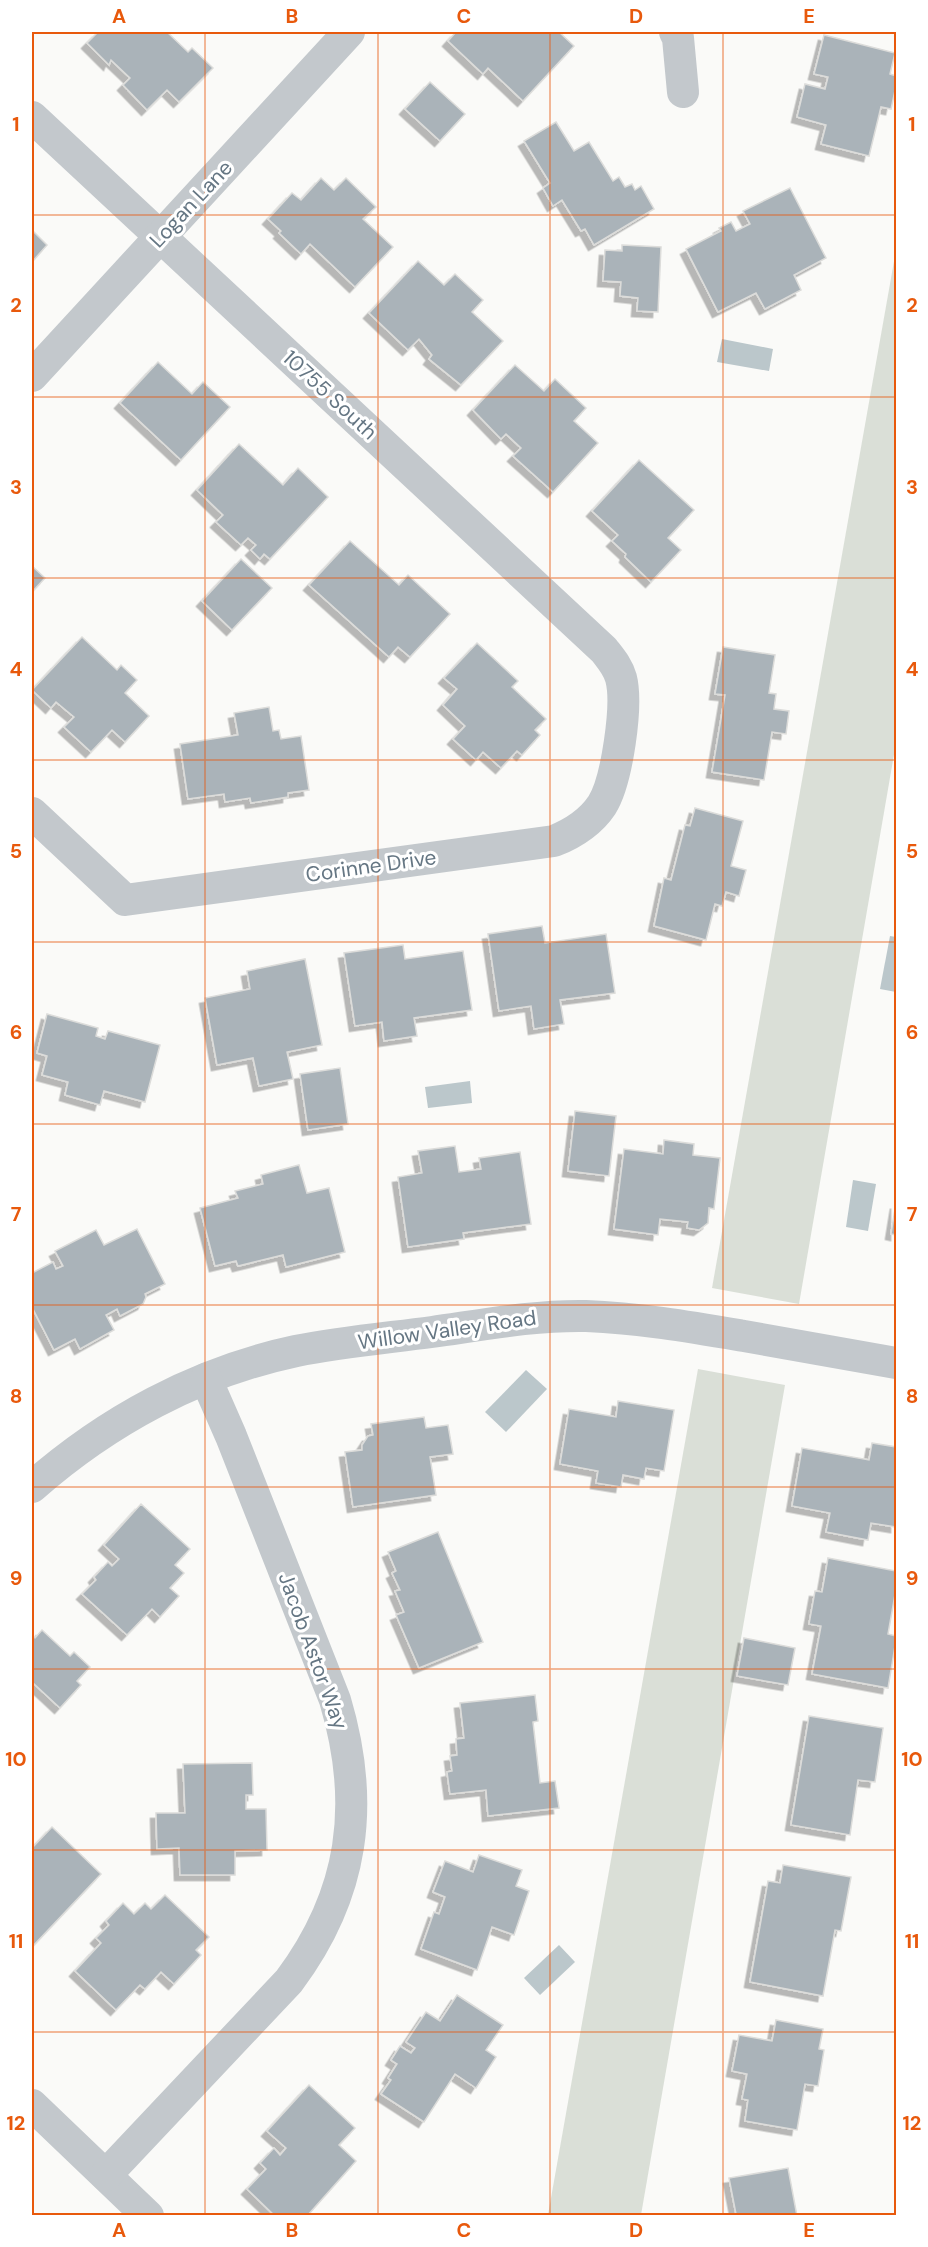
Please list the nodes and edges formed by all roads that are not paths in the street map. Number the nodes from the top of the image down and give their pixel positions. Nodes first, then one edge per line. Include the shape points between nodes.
1 (349, 32) edge
2 (675, 32) edge
3 (683, 92) dead end
4 (32, 117) edge
5 (160, 237) junction
6 (32, 376) edge
7 (621, 678) joint
8 (32, 813) edge
9 (897, 1363) edge
10 (206, 1378) junction
11 (32, 1487) edge
12 (32, 2105) edge
13 (106, 2175) junction
14 (148, 2216) edge

1 - 5 street, Logan Lane
2 - 3 street
4 - 5 street, 10755 South
5 - 6 street, Logan Lane
5 - 7 street, 10755 South via 604,650
7 - 8 street, Corinne Drive via 623,711 608,794 591,819 554,841 125,900
9 - 10 street, Willow Valley Road via 663,1323 555,1317 312,1348
10 - 11 street, Willow Valley Road via 112,1426
10 - 13 street, Jacob Astor Way via 338,1711 350,1768 348,1849 333,1906 295,1973
12 - 13 street
13 - 14 street

